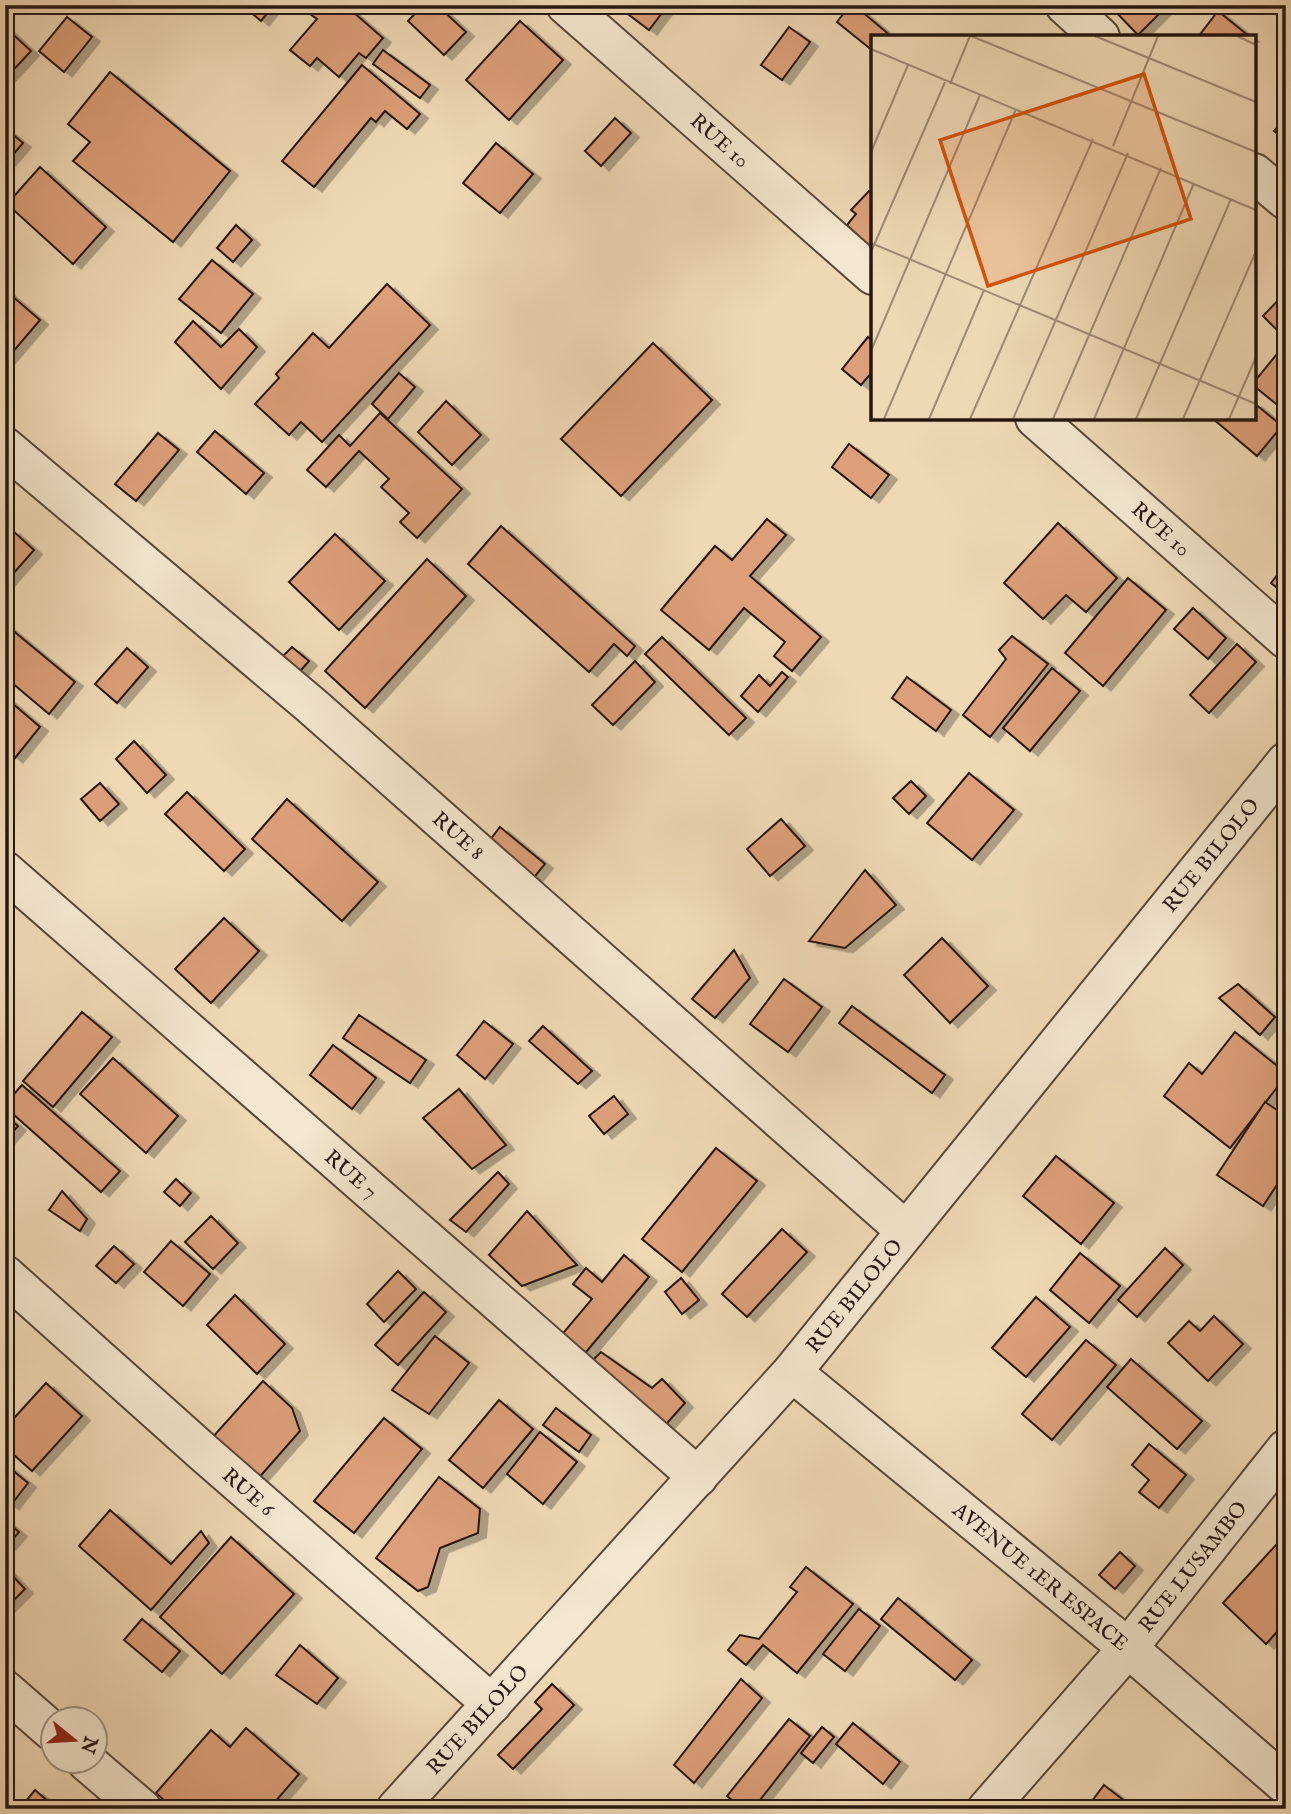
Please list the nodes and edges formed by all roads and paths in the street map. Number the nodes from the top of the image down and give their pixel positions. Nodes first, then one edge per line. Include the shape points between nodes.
1 (566, 5) edge
2 (1065, 5) edge
3 (1098, 35) edge
4 (1256, 175) edge
5 (1286, 201) edge
6 (871, 273) edge
7 (1037, 420) edge
8 (5, 447) edge
9 (1286, 639) edge
10 (1286, 762) edge
11 (5, 871) edge
12 (906, 1231) junction
13 (5, 1275) edge
14 (792, 1372) junction
15 (1286, 1449) edge
16 (698, 1477) junction
17 (1128, 1648) junction
18 (5, 1690) edge
19 (492, 1704) junction
20 (38, 1719) edge
21 (103, 1776) edge
22 (1286, 1785) edge
23 (142, 1809) edge
24 (396, 1809) edge
25 (987, 1809) edge

1 - 6 street, RUE 10
2 - 3 street
4 - 5 street
7 - 9 street, RUE 10
8 - 12 street, RUE 8 via 312,706
10 - 12 street, RUE BILOLO
11 - 16 street, RUE 7
12 - 14 street, RUE BILOLO
13 - 19 street, RUE 6
14 - 16 street, RUE BILOLO
14 - 17 street, AVENUE 1ER ESPACE
15 - 17 street, RUE LUSAMBO
16 - 19 street, RUE BILOLO
17 - 22 street, AVENUE 1ER ESPACE
17 - 25 street, RUE LUSAMBO
18 - 20 street
19 - 24 street, RUE BILOLO
21 - 23 street

